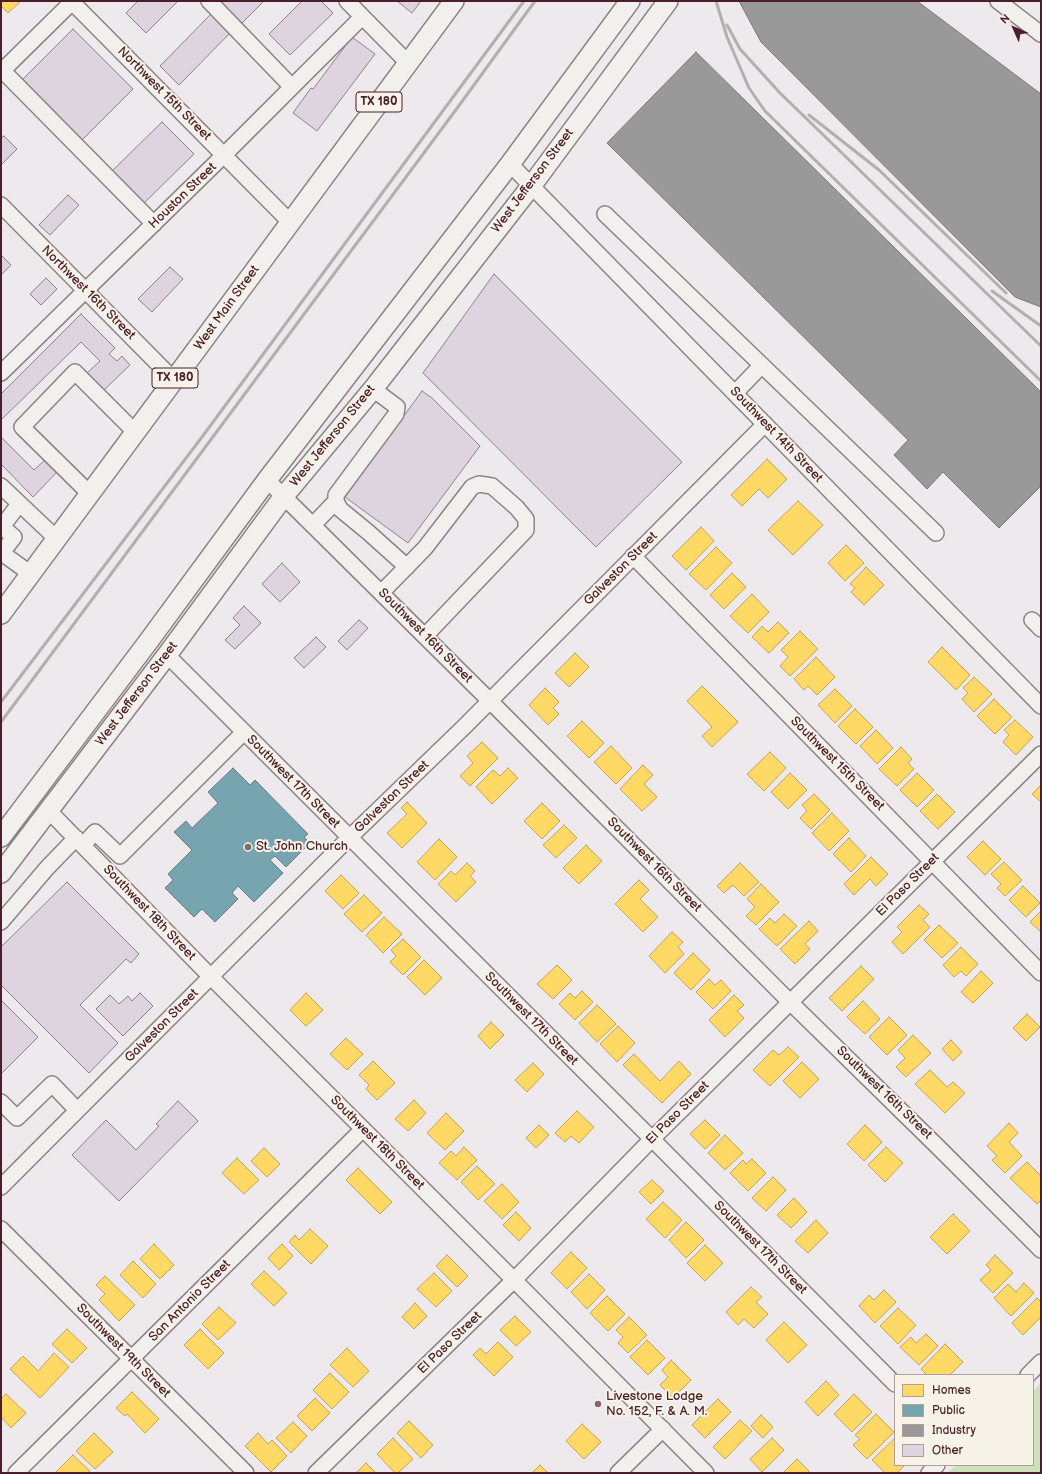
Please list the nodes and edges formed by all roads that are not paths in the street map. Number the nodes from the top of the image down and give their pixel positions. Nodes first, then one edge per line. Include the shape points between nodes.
1 (72, 1) edge
2 (209, 1) edge
3 (347, 1) edge
4 (454, 1) edge
5 (630, 1) edge
6 (668, 1) edge
7 (998, 1) edge
8 (362, 17) junction
9 (1041, 34) edge
10 (408, 63) junction
11 (1, 70) edge
12 (292, 87) junction
13 (224, 155) junction
14 (510, 164) junction
15 (532, 185) junction
16 (1, 206) edge
17 (605, 214) dead end
18 (290, 222) junction
19 (154, 224) junction
20 (86, 291) junction
21 (762, 365) junction
22 (1, 373) edge
23 (174, 380) junction
24 (373, 389) junction
25 (735, 393) junction
26 (765, 424) junction
27 (136, 432) junction
28 (266, 480) junction
29 (1, 486) edge
30 (90, 494) junction
31 (284, 496) junction
32 (336, 501) junction
33 (19, 504) junction
34 (313, 525) junction
35 (1, 526) edge
36 (936, 533) dead end
37 (57, 539) junction
38 (1, 553) edge
39 (633, 556) junction
40 (407, 567) junction
41 (31, 574) junction
42 (382, 593) junction
43 (2, 612) edge
44 (425, 636) junction
45 (167, 655) junction
46 (490, 701) junction
47 (1041, 706) edge
48 (244, 732) junction
49 (1041, 754) edge
50 (49, 811) junction
51 (1, 837) edge
52 (349, 838) junction
53 (80, 842) junction
54 (932, 861) junction
55 (1, 873) edge
56 (1, 922) edge
57 (1041, 973) edge
58 (211, 977) junction
59 (790, 1002) junction
60 (1, 1102) edge
61 (77, 1110) junction
62 (363, 1129) junction
63 (652, 1139) junction
64 (1, 1187) edge
65 (1, 1229) edge
66 (1041, 1250) edge
67 (514, 1280) junction
68 (131, 1360) junction
69 (1041, 1362) edge
70 (1029, 1374) edge
71 (894, 1383) edge
72 (663, 1429) junction
73 (16, 1473) edge
74 (246, 1473) edge
75 (316, 1473) edge
76 (618, 1473) edge
77 (706, 1473) edge

1 - 11 street
1 - 13 street, Northwest 15th Street
2 - 12 street
3 - 8 street
4 - 10 main road, West Main Street / TX 180
5 - 14 main road, West Jefferson Street
6 - 15 main road, West Jefferson Street
7 - 9 street
8 - 10 street
8 - 12 street, Houston Street
10 - 18 main road, West Main Street / TX 180
11 - 19 street
12 - 13 street, Houston Street
13 - 18 street, Northwest 15th Street
13 - 19 street, Houston Street
14 - 15 street, Southwest 14th Street
14 - 28 main road, West Jefferson Street
15 - 24 main road, West Jefferson Street
15 - 25 street, Southwest 14th Street
16 - 20 street, Northwest 16th Street
17 - 21 street
18 - 23 main road, West Main Street / TX 180
19 - 20 street, Houston Street
20 - 22 street, Houston Street
20 - 23 street, Northwest 16th Street
21 - 25 street
21 - 36 street
23 - 27 main road, West Main Street / TX 180
24 - 31 main road, West Jefferson Street
24 - 32 street via 397,407 396,414 336,495
25 - 26 street, Southwest 14th Street
26 - 39 street, Galveston Street
26 - 47 street, Southwest 14th Street
27 - 30 main road, West Main Street / TX 180
27 - 30 street via 75,372 22,427
28 - 31 street, Southwest 16th Street
28 - 51 main road, West Jefferson Street
29 - 33 street
30 - 37 main road, West Main Street / TX 180
31 - 34 street, Southwest 16th Street
31 - 45 main road, West Jefferson Street
32 - 34 street
32 - 40 street via 340,509
33 - 35 street
33 - 37 street
34 - 42 street, Southwest 16th Street
35 - 38 street via 14,537
37 - 41 main road, West Main Street / TX 180
38 - 41 street
39 - 46 street, Galveston Street
39 - 54 street, Southwest 15th Street
40 - 42 street
40 - 44 street via 472,487 479,484 492,486 518,508 526,519 526,530
41 - 43 main road, West Main Street / TX 180
42 - 44 street, Southwest 16th Street
44 - 46 street, Southwest 16th Street
45 - 48 street, Southwest 17th Street
45 - 50 main road, West Jefferson Street
46 - 52 street, Galveston Street
46 - 59 street, Southwest 16th Street
48 - 52 street, Southwest 17th Street
48 - 53 street via 120,856 95,832
49 - 54 street, El Paso Street
50 - 53 street, Southwest 18th Street
50 - 55 main road, West Jefferson Street
52 - 58 street, Galveston Street
52 - 63 street, Southwest 17th Street
53 - 56 street via 47,868
53 - 58 street, Southwest 18th Street
54 - 57 street, Southwest 15th Street
54 - 59 street, El Paso Street
58 - 61 street, Galveston Street
58 - 62 street, Southwest 18th Street
59 - 63 street, El Paso Street
59 - 66 street, Southwest 16th Street
60 - 61 street via 17,1118 52,1084
61 - 64 street, Galveston Street
62 - 67 street, Southwest 18th Street
62 - 68 street, San Antonio Street
63 - 67 street, El Paso Street
63 - 71 street, Southwest 17th Street
65 - 68 street, Southwest 19th Street
67 - 72 street, Southwest 18th Street
67 - 75 street, El Paso Street
68 - 73 street, San Antonio Street
68 - 74 street, Southwest 19th Street
69 - 70 street
72 - 76 street
72 - 77 street, Southwest 18th Street

